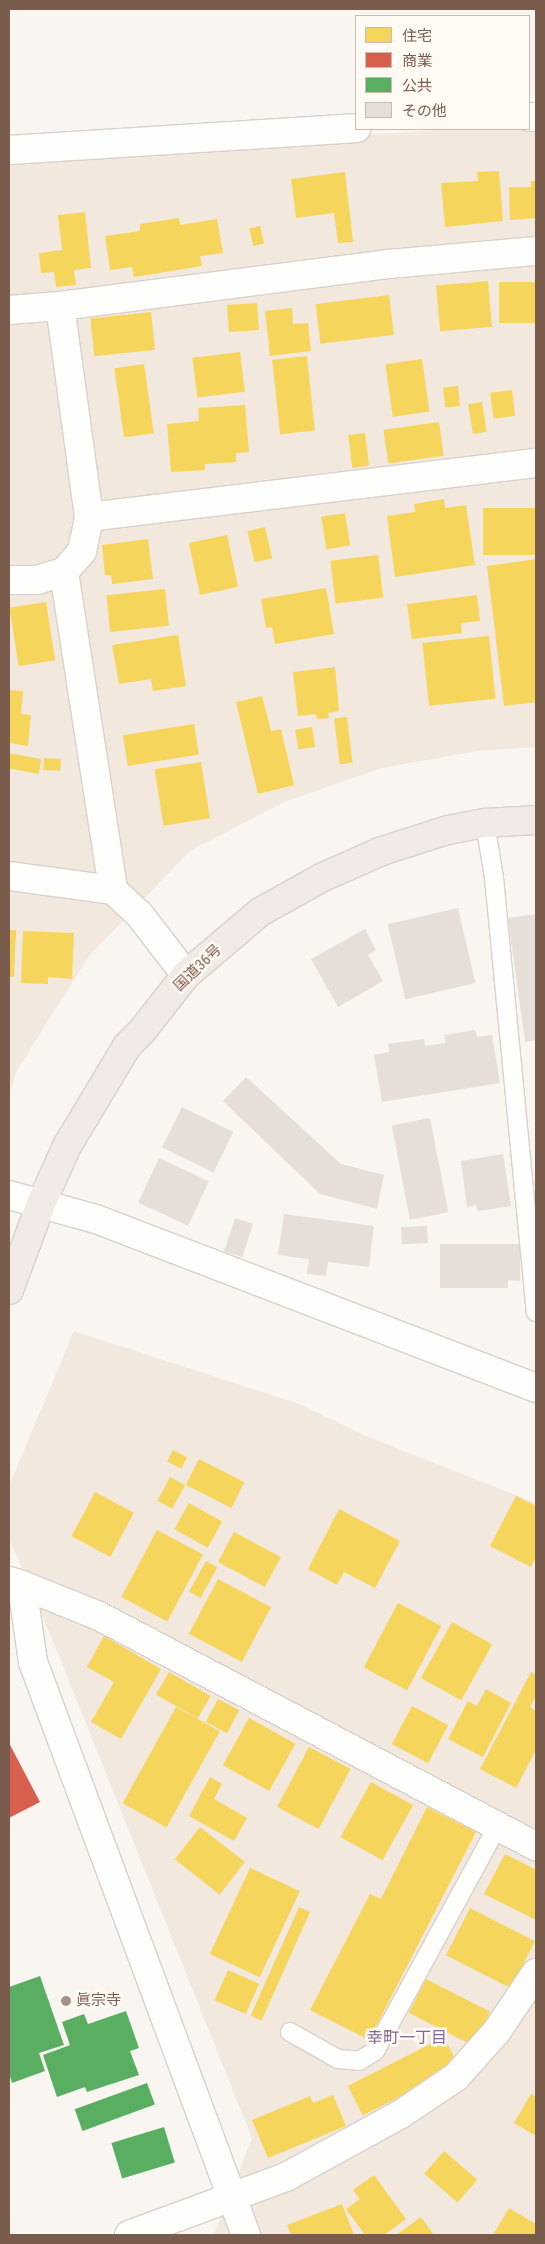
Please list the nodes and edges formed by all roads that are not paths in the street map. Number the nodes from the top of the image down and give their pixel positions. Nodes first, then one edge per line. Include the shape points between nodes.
1 (355, 128) edge
2 (9, 150) edge
3 (536, 251) edge
4 (60, 306) junction
5 (9, 310) edge
6 (536, 463) edge
7 (89, 517) junction
8 (64, 572) junction
9 (9, 580) edge
10 (536, 820) edge
11 (485, 824) junction
12 (9, 876) edge
13 (113, 890) junction
14 (186, 975) junction
15 (9, 1195) edge
16 (41, 1204) junction
17 (535, 1282) edge
18 (9, 1290) edge
19 (536, 1312) edge
20 (536, 1388) edge
21 (15, 1583) edge
22 (498, 1826) junction
23 (536, 1846) edge
24 (536, 1973) edge
25 (290, 2032) dead end
26 (232, 2198) junction
27 (129, 2235) edge
28 (246, 2235) edge

1 - 2 street
3 - 4 street via 379,265
4 - 5 street
4 - 7 street
6 - 7 street
7 - 8 street via 82,551
8 - 9 street via 37,580
8 - 13 street
10 - 11 highway, 国道36号
11 - 14 highway, 国道36号 via 448,830 382,851 323,877 260,912
11 - 17 lane via 494,878
12 - 13 street
13 - 14 street via 139,914
14 - 16 highway, 国道36号 via 128,1046 67,1146
15 - 16 street
16 - 18 highway, 国道36号
16 - 20 street via 96,1219
17 - 19 lane
21 - 22 street via 99,1616
21 - 26 street via 33,1662
22 - 23 street
22 - 25 lane via 375,2051 359,2061 338,2059
24 - 26 street via 497,2031 456,2077 401,2114 286,2177
26 - 27 street
26 - 28 street

